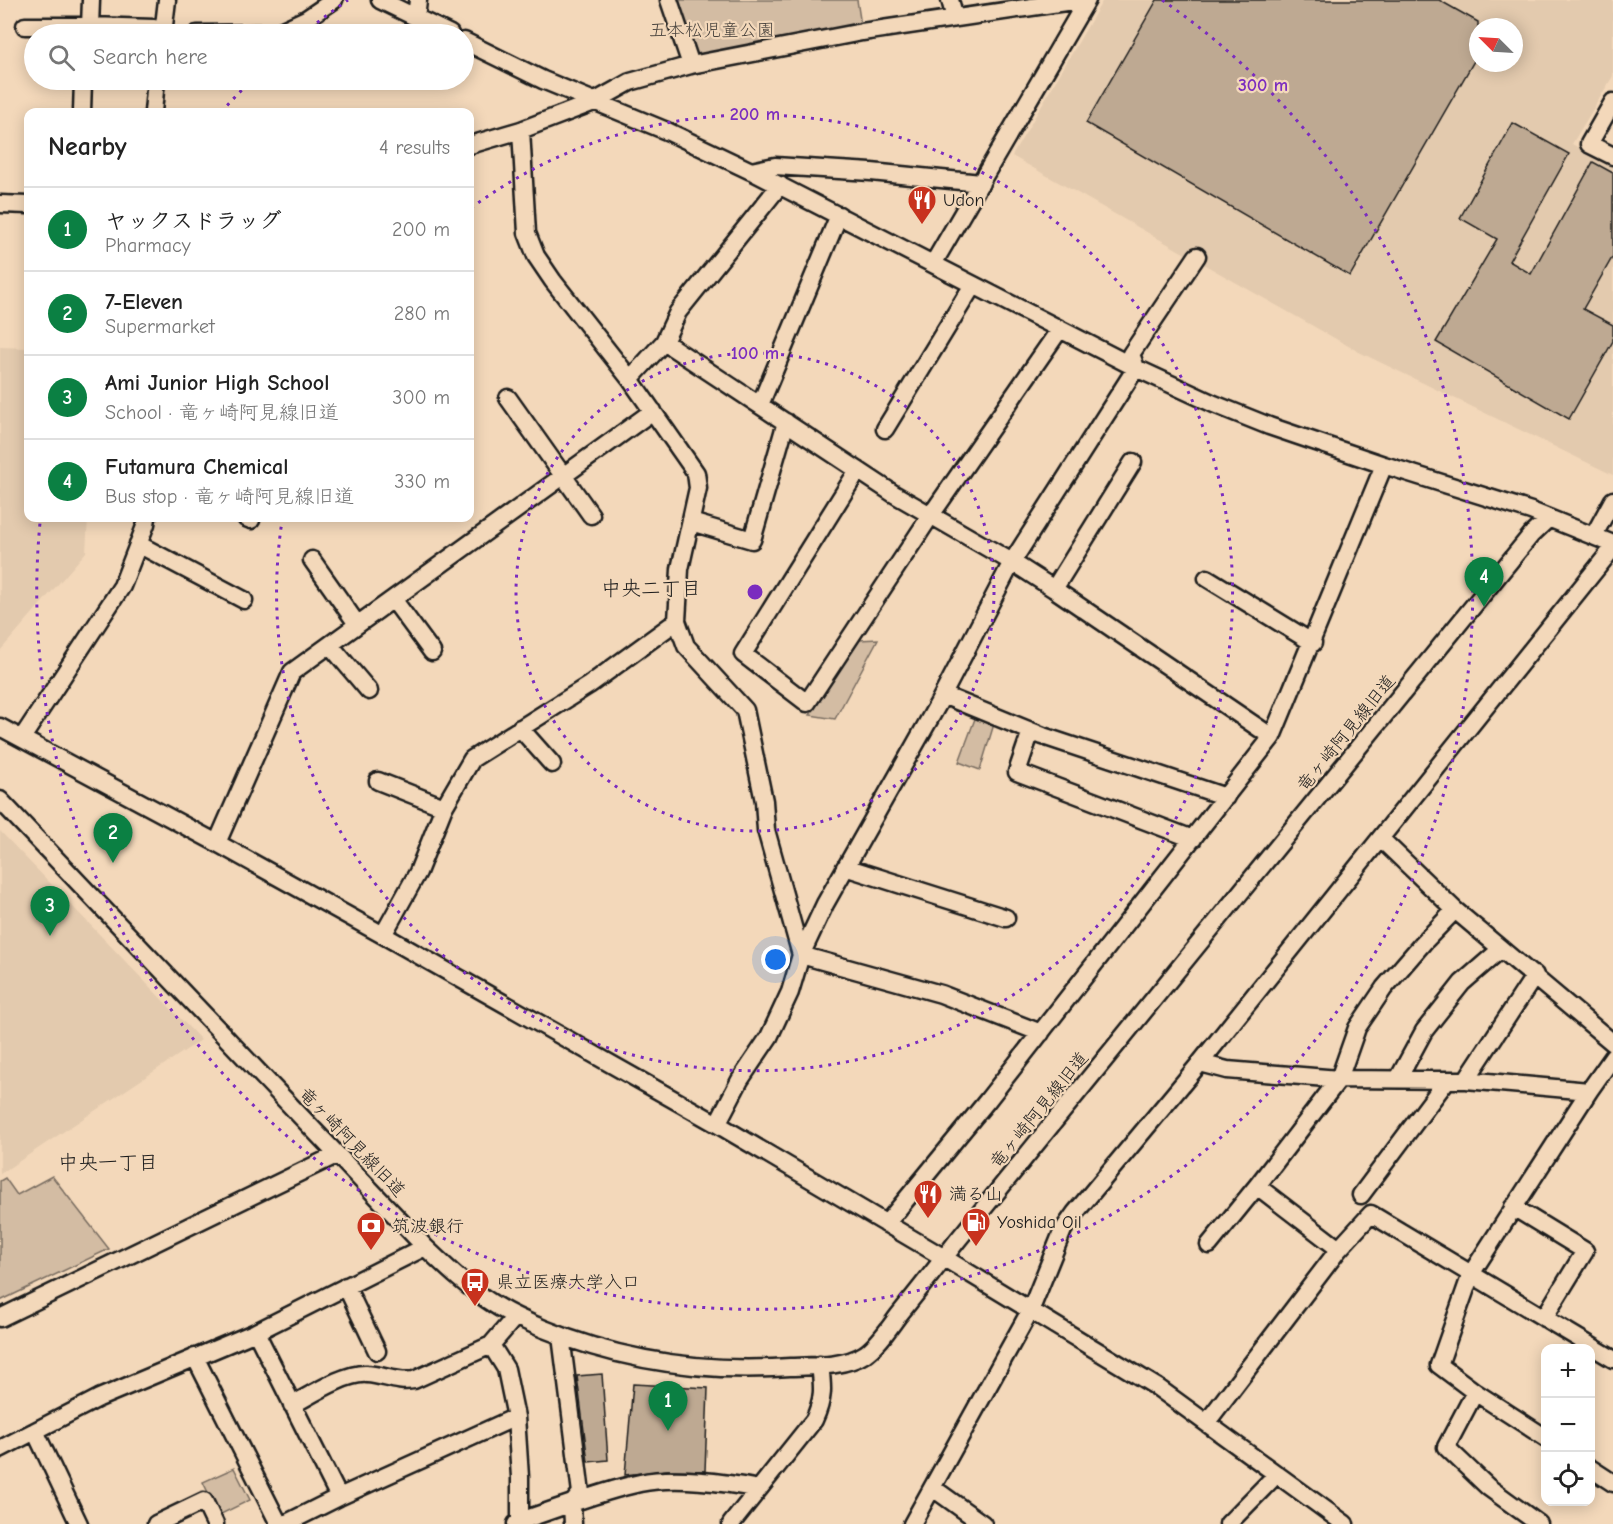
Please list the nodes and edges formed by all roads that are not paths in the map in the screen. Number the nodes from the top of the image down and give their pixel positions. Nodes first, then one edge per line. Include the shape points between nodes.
1 (91, 0) edge
2 (167, 0) edge
3 (334, 0) edge
4 (380, 0) edge
5 (418, 0) edge
6 (670, 0) edge
7 (950, 0) edge
8 (1079, 0) edge
9 (1087, 0) edge
10 (416, 18) junction
11 (955, 18) junction
12 (90, 24) edge
13 (164, 24) edge
14 (295, 24) edge
15 (429, 24) edge
16 (474, 46) edge
17 (692, 65) junction
18 (83, 90) edge
19 (155, 90) edge
20 (594, 102) junction
21 (1613, 102) edge
22 (82, 108) edge
23 (153, 108) edge
24 (521, 129) junction
25 (474, 144) edge
26 (1613, 156) edge
27 (751, 171) junction
28 (981, 183) junction
29 (780, 185) junction
30 (0, 204) edge
31 (24, 205) edge
32 (839, 215) junction
33 (1197, 256) dead end
34 (933, 264) junction
35 (973, 285) junction
36 (1060, 329) junction
37 (664, 342) junction
38 (1136, 368) junction
39 (630, 379) junction
40 (508, 398) dead end
41 (760, 405) junction
42 (653, 411) junction
43 (786, 422) junction
44 (885, 429) dead end
45 (1133, 462) dead end
46 (1384, 465) junction
47 (858, 470) junction
48 (562, 476) junction
49 (1613, 500) edge
50 (591, 515) dead end
51 (931, 515) junction
52 (1549, 518) junction
53 (146, 522) edge
54 (691, 522) junction
55 (1593, 535) junction
56 (138, 543) junction
57 (1613, 546) edge
58 (312, 560) dead end
59 (1012, 562) junction
60 (1207, 578) dead end
61 (1054, 589) junction
62 (393, 599) junction
63 (244, 600) dead end
64 (677, 621) junction
65 (357, 624) junction
66 (1312, 643) junction
67 (330, 645) junction
68 (432, 652) dead end
69 (369, 691) dead end
70 (943, 695) junction
71 (0, 727) edge
72 (520, 728) junction
73 (1030, 731) junction
74 (1272, 737) junction
75 (22, 738) junction
76 (552, 764) dead end
77 (378, 781) dead end
78 (1226, 797) junction
79 (0, 800) edge
80 (444, 807) junction
81 (1193, 839) junction
82 (1382, 839) junction
83 (217, 843) junction
84 (845, 867) junction
85 (1455, 910) junction
86 (1006, 918) dead end
87 (383, 935) junction
88 (1501, 949) junction
89 (801, 955) junction
90 (1534, 975) junction
91 (1041, 1033) junction
92 (1613, 1042) edge
93 (1613, 1057) edge
94 (1200, 1063) junction
95 (1339, 1079) junction
96 (1398, 1079) junction
97 (1447, 1080) junction
98 (1466, 1080) junction
99 (1589, 1091) junction
100 (717, 1124) junction
101 (336, 1155) junction
102 (1257, 1186) junction
103 (1360, 1195) dead end
104 (1513, 1208) junction
105 (886, 1224) junction
106 (1209, 1245) dead end
107 (425, 1247) junction
108 (1339, 1249) junction
109 (944, 1258) junction
110 (1471, 1274) junction
111 (346, 1286) junction
112 (1031, 1309) junction
113 (515, 1317) junction
114 (0, 1318) edge
115 (1544, 1318) junction
116 (256, 1332) junction
117 (561, 1336) junction
118 (491, 1345) junction
119 (377, 1351) dead end
120 (195, 1357) junction
121 (1613, 1359) edge
122 (820, 1365) junction
123 (1475, 1392) junction
124 (292, 1405) junction
125 (516, 1417) junction
126 (1207, 1422) junction
127 (35, 1431) junction
128 (1541, 1435) edge
129 (0, 1449) edge
130 (1595, 1471) edge
131 (1276, 1475) junction
132 (1613, 1483) edge
133 (933, 1488) junction
134 (759, 1489) junction
135 (339, 1497) junction
136 (572, 1504) junction
137 (518, 1523) edge
138 (79, 1524) edge
139 (156, 1524) edge
140 (215, 1524) edge
141 (279, 1524) edge
142 (285, 1524) edge
143 (573, 1524) edge
144 (731, 1524) edge
145 (912, 1524) edge
146 (983, 1524) edge
147 (1228, 1524) edge
148 (1345, 1524) edge
149 (1539, 1524) edge

1 - 12 street
2 - 13 street
3 - 14 street
4 - 10 street
5 - 10 street
6 - 17 street
7 - 11 street
8 - 11 street
9 - 28 street
10 - 15 street
11 - 17 street
16 - 20 street
17 - 20 street via 630,82
18 - 22 street
19 - 23 street
20 - 24 street
20 - 27 street
21 - 26 street via 1589,144
24 - 25 street
24 - 39 street via 527,233 536,256
27 - 28 street via 775,166
27 - 29 street
28 - 34 street
29 - 32 street
29 - 37 street via 678,312
30 - 31 street
32 - 34 street
32 - 41 street
33 - 38 street via 1131,354
34 - 35 street
35 - 36 street
35 - 44 street
36 - 38 street
36 - 51 street
37 - 39 street
37 - 41 street
38 - 46 street via 1269,426
38 - 59 street
39 - 42 street
40 - 48 street
41 - 43 street
42 - 48 street
42 - 54 street via 696,473 698,489
43 - 47 street
43 - 54 street via 752,540
45 - 61 street
46 - 52 street
46 - 66 street
47 - 51 street
47 - 51 street via 743,654 807,703
48 - 50 street
48 - 62 street
49 - 55 street
51 - 59 street
52 - 55 street
52 - 109 street, 竜ヶ崎阿見線旧道 via 1531,535
53 - 56 street
54 - 64 street via 680,568
55 - 57 street
56 - 63 street
56 - 75 street via 122,586
57 - 82 street
58 - 65 street
59 - 61 street
59 - 70 street
60 - 66 street
61 - 74 street
62 - 65 street
62 - 68 street
64 - 72 street via 589,685
64 - 89 street via 686,646 744,710 764,801 766,830
65 - 67 street
66 - 74 street
67 - 69 street
67 - 83 street via 292,672
70 - 73 street
70 - 84 street
71 - 75 street
72 - 76 street
72 - 80 street via 472,759
73 - 78 street
73 - 81 street via 1017,772
74 - 78 street
75 - 83 street
77 - 80 street
78 - 81 street
79 - 101 street, 竜ヶ崎阿見線旧道
80 - 87 street via 418,872
81 - 91 street
82 - 85 street
82 - 94 street
83 - 87 street
84 - 86 street
84 - 89 street
85 - 88 street
85 - 95 street via 1384,988 1357,1028
87 - 100 street
88 - 90 street
88 - 96 street via 1462,983 1424,1031
89 - 91 street via 941,994
89 - 100 street via 790,992 769,1037
90 - 92 street
90 - 98 street
91 - 105 street
93 - 99 street
94 - 95 street via 1227,1070
94 - 112 street via 1063,1230
95 - 96 street
95 - 102 street
96 - 97 street
97 - 98 street
97 - 103 street
98 - 99 street
99 - 104 street
100 - 105 street
101 - 107 street, 竜ヶ崎阿見線旧道
101 - 114 street
102 - 106 street
102 - 108 street
104 - 110 street
104 - 115 street via 1585,1251
105 - 109 street
107 - 111 street
107 - 113 street, 竜ヶ崎阿見線旧道 via 475,1292
108 - 110 street via 1371,1214
108 - 126 street
109 - 112 street
109 - 122 street, 竜ヶ崎阿見線旧道 via 867,1353
110 - 115 street
110 - 123 street via 1439,1365
111 - 116 street
111 - 119 street
112 - 126 street
112 - 133 street
113 - 117 street, 竜ヶ崎阿見線旧道
113 - 118 street
115 - 121 street
116 - 120 street
116 - 124 street
117 - 122 street, 竜ヶ崎阿見線旧道 via 664,1364 740,1369
117 - 136 street via 580,1493
118 - 124 street via 414,1380 351,1376
118 - 125 street via 506,1369
120 - 127 street via 99,1398
120 - 141 street
122 - 134 street via 822,1404 814,1420
123 - 128 street
123 - 149 street via 1446,1448 1488,1487
124 - 135 street
125 - 135 street
125 - 137 street
126 - 131 street
127 - 129 street
127 - 138 street
130 - 132 street
131 - 147 street
131 - 148 street
133 - 145 street
133 - 146 street
134 - 136 street via 725,1483 660,1481 640,1483
134 - 144 street
135 - 142 street
136 - 137 street
136 - 143 street
139 - 140 street via 204,1501

